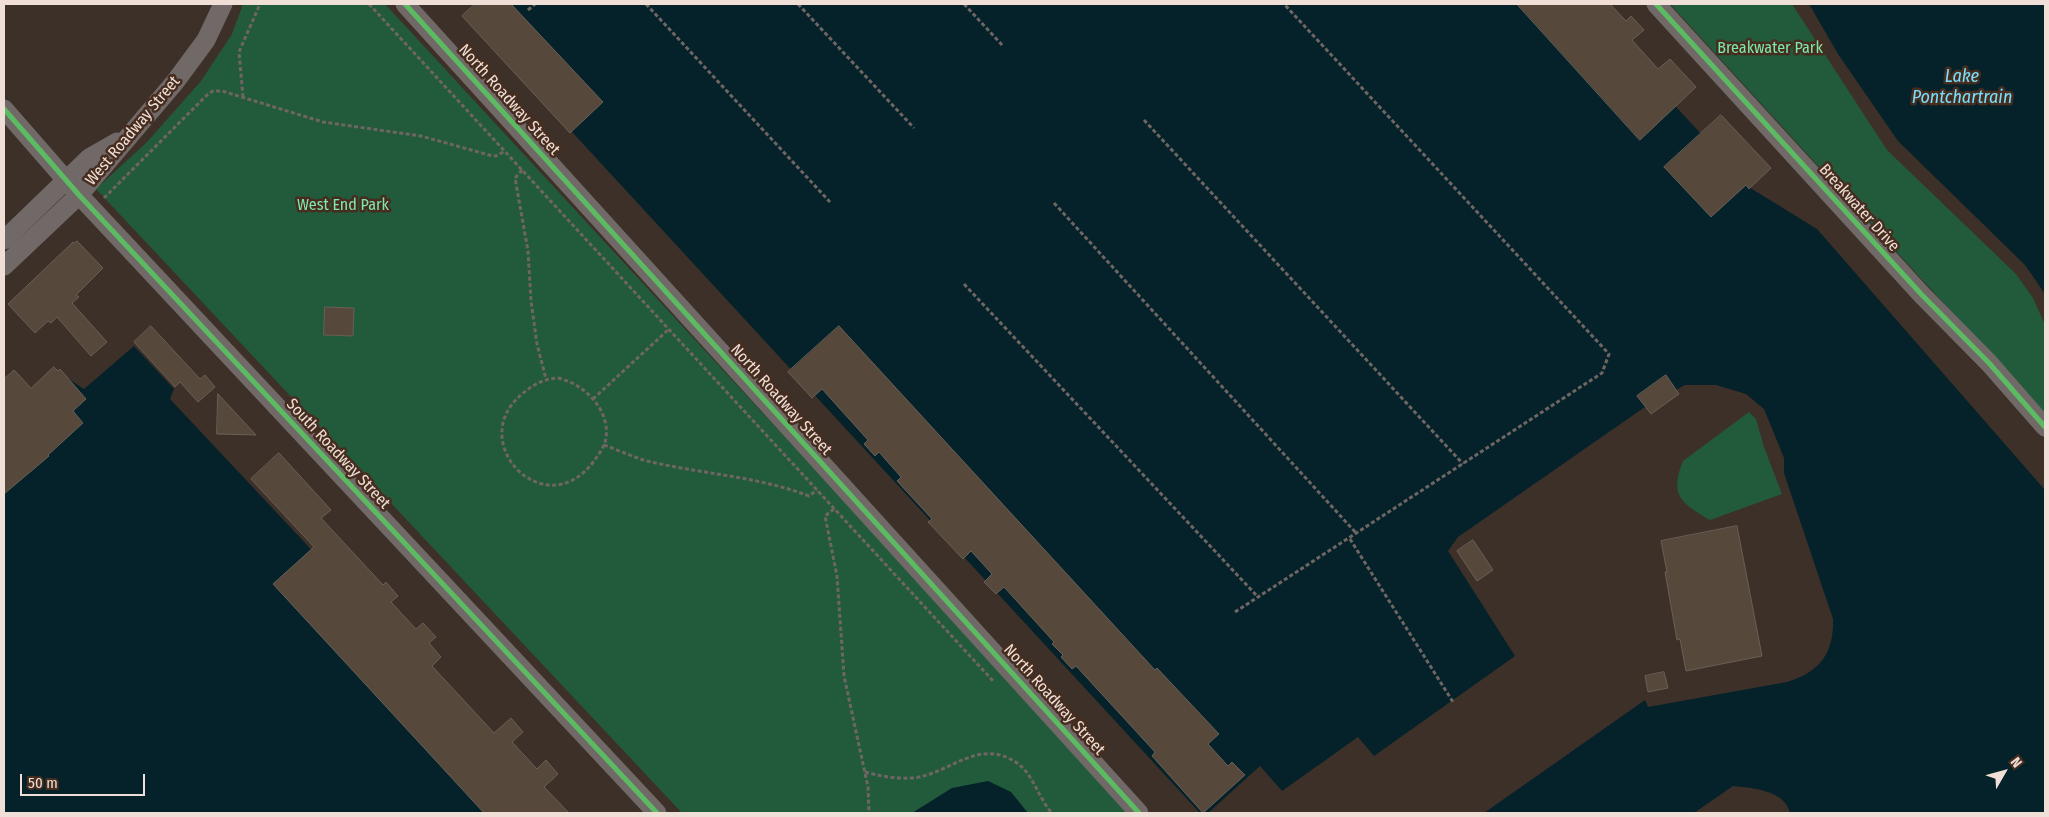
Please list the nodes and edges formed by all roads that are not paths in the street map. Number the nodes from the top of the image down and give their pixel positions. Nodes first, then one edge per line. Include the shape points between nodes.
1 (223, 4) edge
2 (405, 4) edge
3 (1656, 4) edge
4 (4, 109) edge
5 (131, 133) junction
6 (66, 181) junction
7 (79, 195) junction
8 (4, 240) edge
9 (4, 266) edge
10 (2045, 427) edge
11 (657, 813) edge
12 (1139, 813) edge

1 - 5 street, West Roadway Street via 193,59
2 - 12 street, North Roadway Street
3 - 10 street, Breakwater Drive
4 - 6 street, South Roadway Street
5 - 6 street via 89,158
5 - 7 street, West Roadway Street
6 - 7 street, South Roadway Street
6 - 8 street
7 - 9 street, West Roadway Street
7 - 11 street, South Roadway Street

